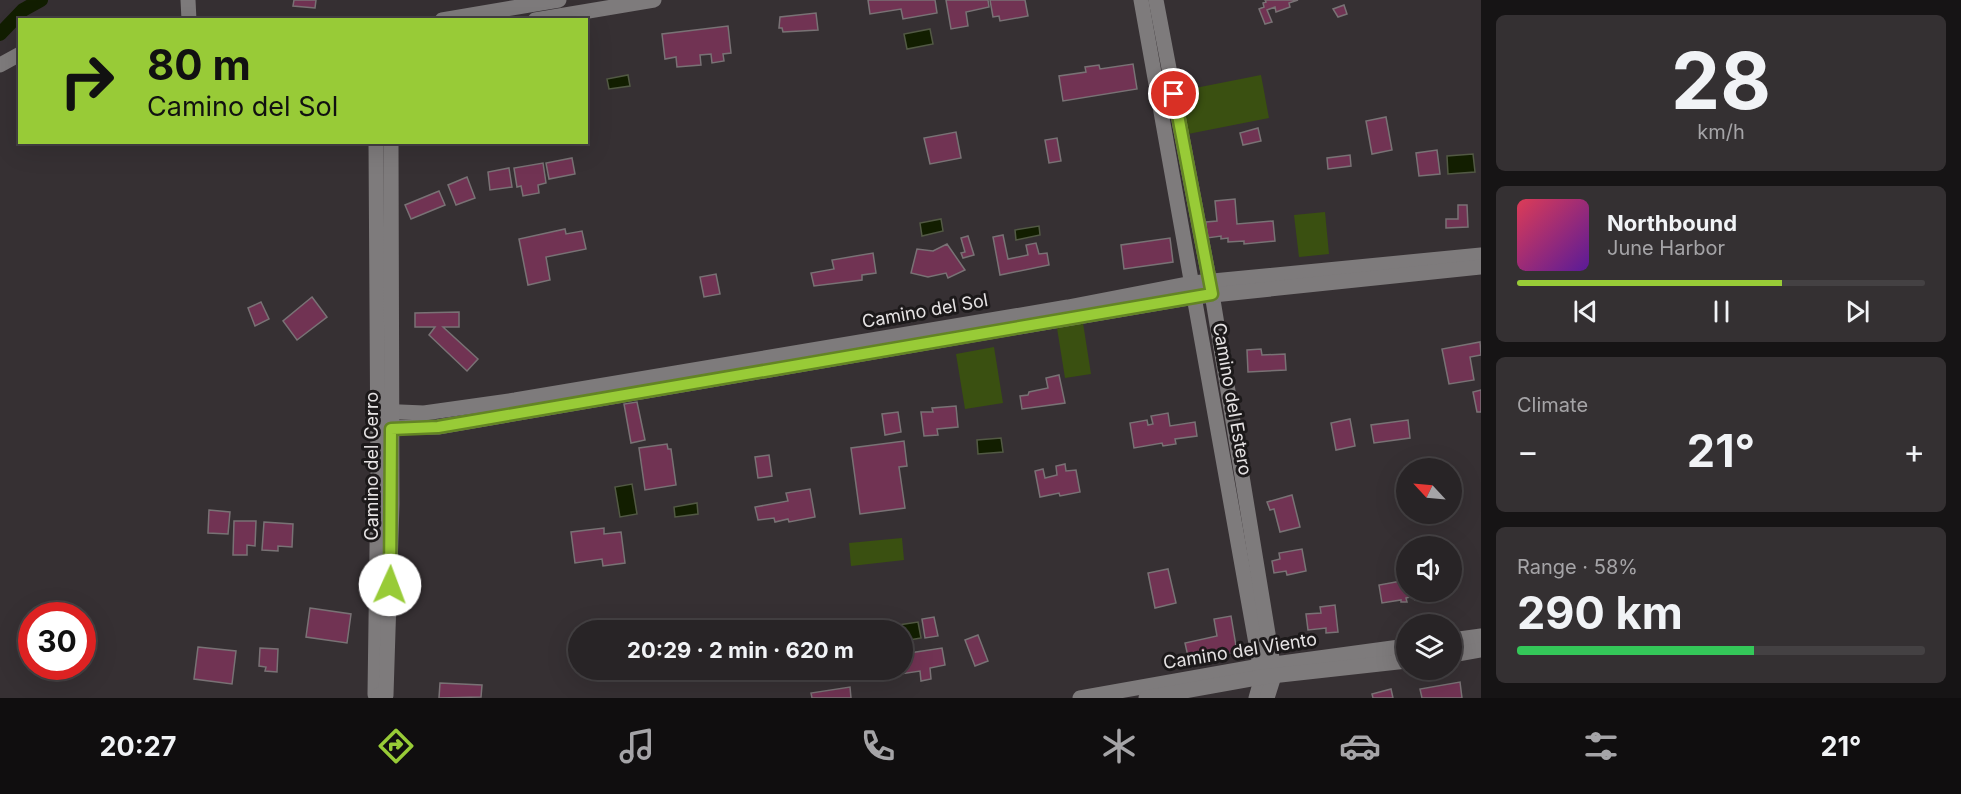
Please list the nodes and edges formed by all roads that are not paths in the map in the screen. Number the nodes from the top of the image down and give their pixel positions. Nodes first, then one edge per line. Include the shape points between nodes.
1 (188, 0) edge
2 (559, 0) edge
3 (654, 0) edge
4 (1141, 0) edge
5 (1156, 0) edge
6 (189, 18) edge
7 (454, 18) edge
8 (547, 18) edge
9 (18, 55) edge
10 (0, 65) edge
11 (376, 144) edge
12 (391, 144) edge
13 (1481, 255) edge
14 (1481, 267) edge
15 (1211, 288) junction
16 (1193, 290) junction
17 (385, 411) junction
18 (390, 429) junction
19 (1481, 636) edge
20 (1462, 639) edge
21 (1396, 648) edge
22 (1481, 650) edge
23 (1462, 653) edge
24 (1396, 662) edge
25 (1267, 671) junction
26 (378, 696) edge
27 (1080, 698) edge
28 (1146, 698) edge
29 (1256, 698) edge
30 (1267, 698) edge

1 - 6 street
2 - 7 street
3 - 8 street
4 - 16 street, Camino del Estero
5 - 15 street, Camino del Estero
9 - 10 street
11 - 17 street, Camino del Cerro
12 - 17 street, Camino del Cerro
13 - 15 street, Camino del Sol
14 - 15 street, Camino del Sol
15 - 16 street, Camino del Sol
15 - 25 street, Camino del Estero
16 - 17 street, Camino del Sol via 1068,307 515,400 424,413
16 - 18 street, Camino del Sol via 438,427
16 - 25 street, Camino del Estero
17 - 18 street, Camino del Cerro
18 - 26 street, Camino del Cerro via 378,478
19 - 20 street
21 - 25 street, Camino del Viento
22 - 23 street
24 - 25 street, Camino del Viento
25 - 27 street, Camino del Viento
25 - 28 street, Camino del Viento
25 - 29 street, Camino del Estero
25 - 30 street, Camino del Estero

